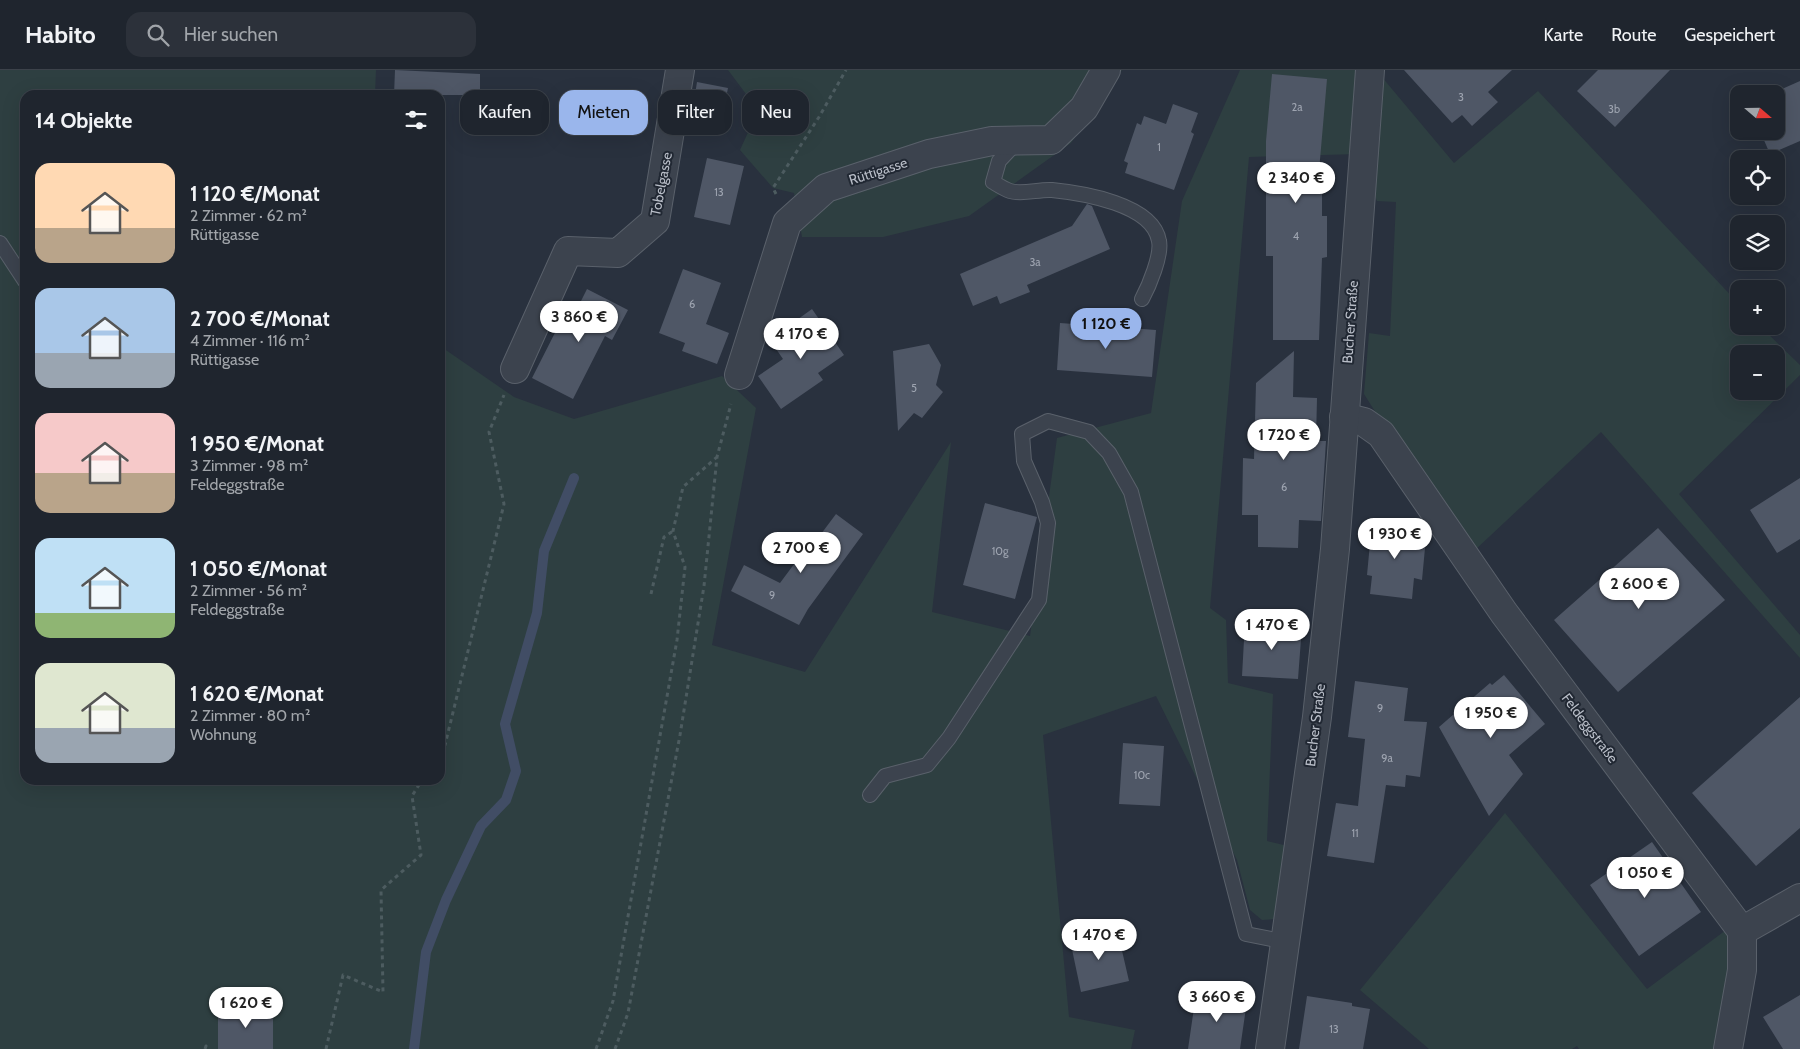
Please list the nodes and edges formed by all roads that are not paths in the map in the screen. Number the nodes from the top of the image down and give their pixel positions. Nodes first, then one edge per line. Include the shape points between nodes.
1 (680, 70) edge
2 (1106, 70) edge
3 (1370, 70) edge
4 (1019, 140) junction
5 (0, 243) edge
6 (20, 273) edge
7 (1142, 299) dead end
8 (515, 369) road end
9 (738, 375) road end
10 (1344, 416) junction
11 (870, 795) dead end
12 (1800, 898) edge
13 (1742, 930) junction
14 (1286, 942) junction
15 (1270, 1049) edge
16 (1728, 1049) edge

1 - 8 street, Tobelgasse via 655,221 618,253 568,251
2 - 4 street, Rüttigasse via 1084,108 1051,140
3 - 10 street, Bucher Straße
4 - 7 lane via 999,161 993,182 1011,191 1050,190 1089,195 1124,206 1151,222 1160,242 1152,281
4 - 9 street, Rüttigasse via 992,141 929,154 826,188 787,222
5 - 6 lane
10 - 13 street, Feldeggstraße via 1364,422 1381,434 1504,613
10 - 14 street, Bucher Straße via 1335,549 1318,707
11 - 14 lane via 885,776 927,765 949,738 1038,600 1048,523 1024,461 1022,434 1048,421 1089,432 1109,453 1131,492 1246,934
12 - 13 street
13 - 16 street via 1742,970
14 - 15 street, Bucher Straße

